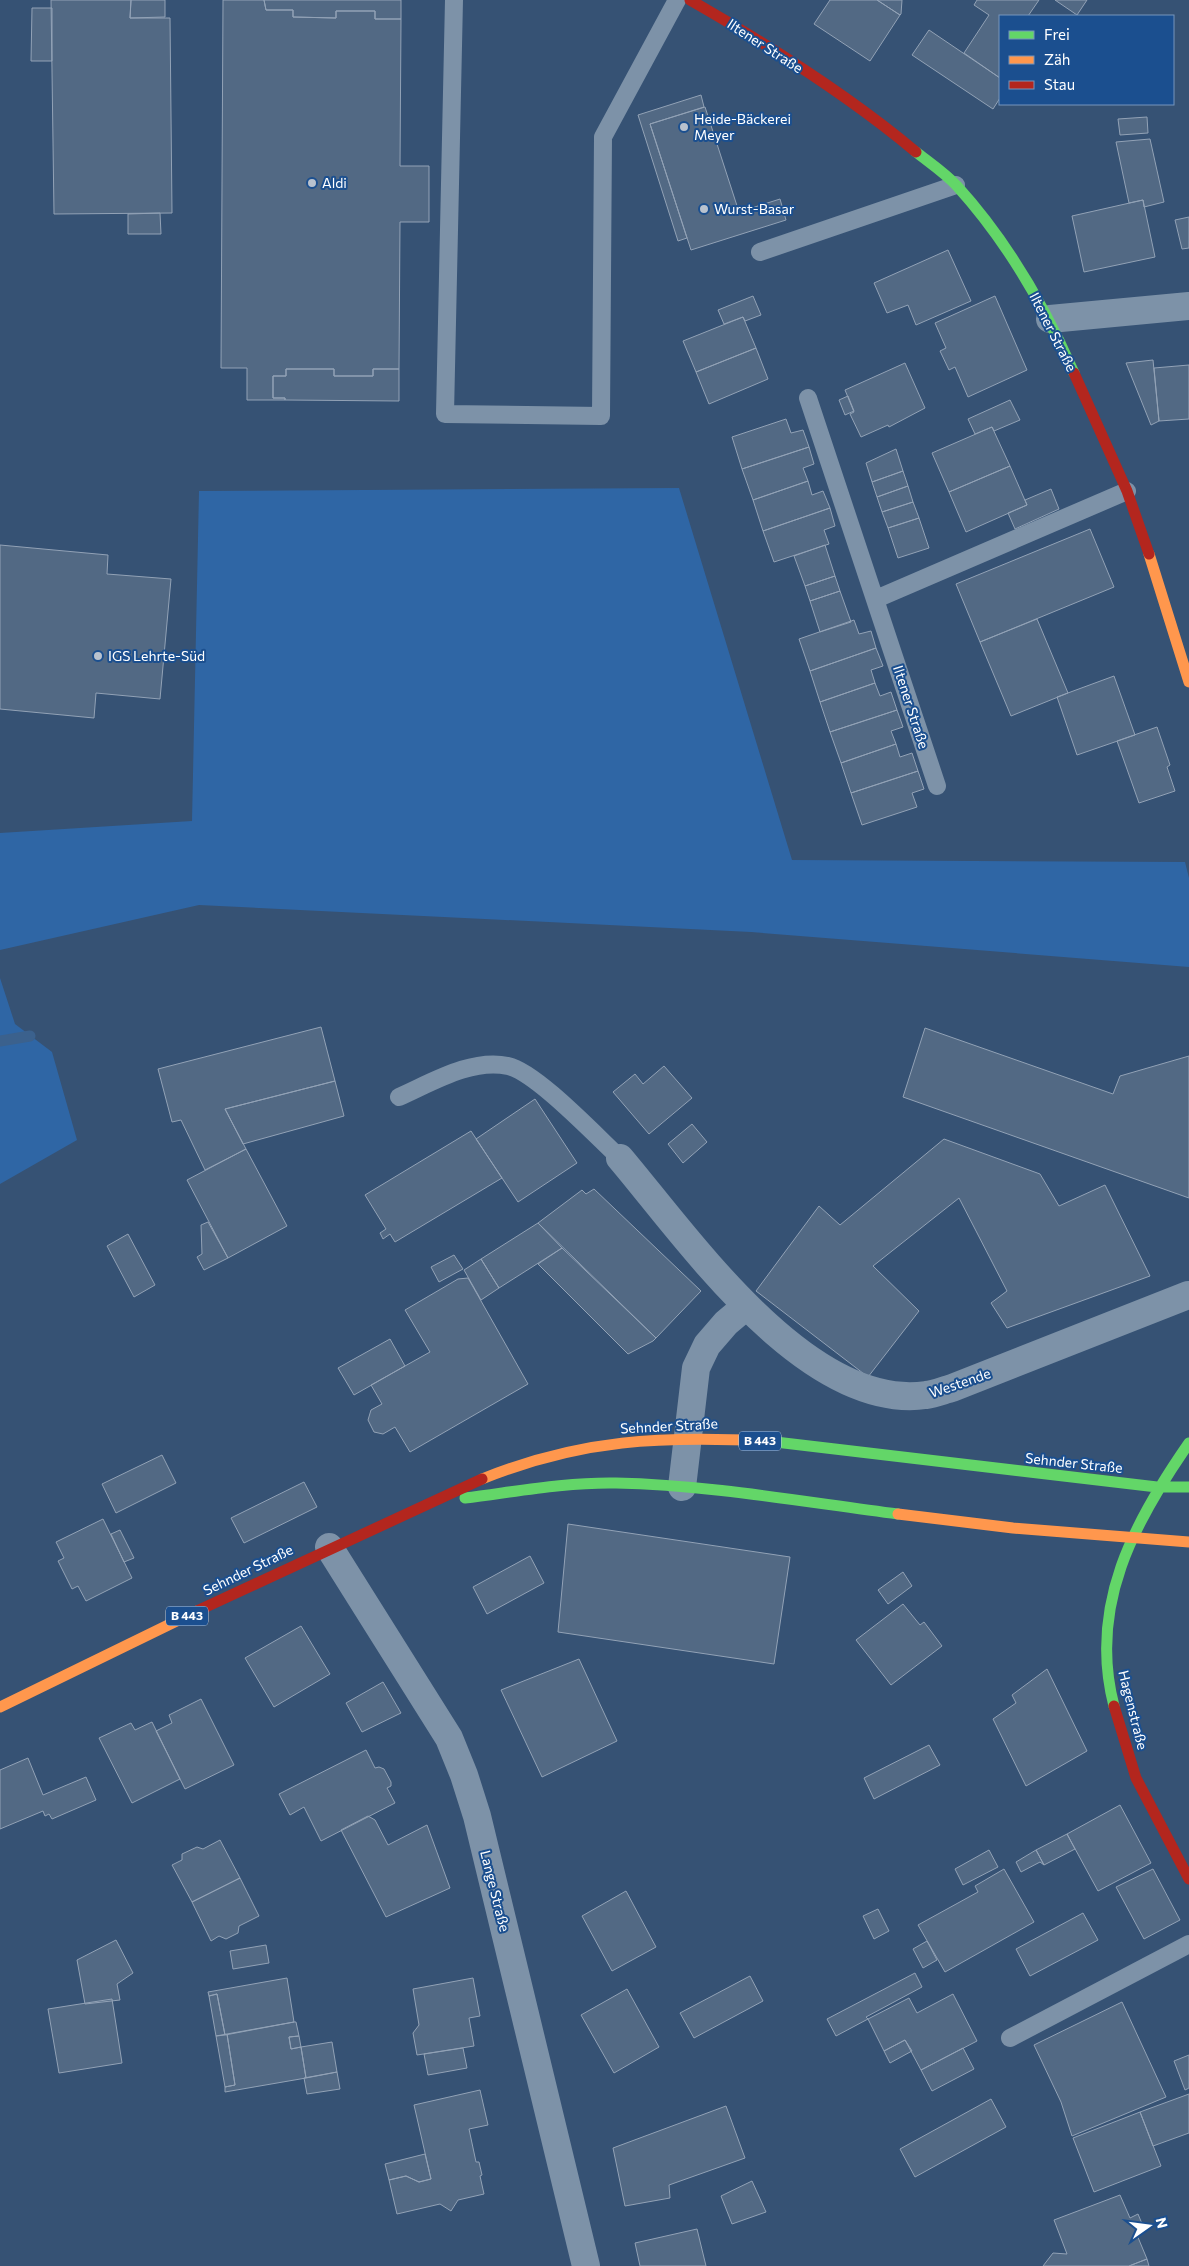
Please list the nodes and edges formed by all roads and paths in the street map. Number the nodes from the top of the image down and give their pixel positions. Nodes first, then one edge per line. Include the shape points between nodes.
1 (454, 0) edge
2 (677, 0) edge
3 (690, 0) edge
4 (956, 185) junction
5 (760, 252) dead end
6 (1189, 306) edge
7 (1050, 319) junction
8 (808, 398) dead end
9 (1127, 491) junction
10 (876, 600) junction
11 (1189, 682) edge
12 (937, 786) dead end
13 (399, 1097) dead end
14 (620, 1158) joint
15 (1188, 1295) edge
16 (746, 1307) junction
17 (688, 1438) junction
18 (1189, 1443) edge
19 (682, 1487) junction
20 (1157, 1487) junction
21 (1189, 1487) edge
22 (375, 1527) junction
23 (1131, 1539) junction
24 (1189, 1542) edge
25 (329, 1547) junction
26 (0, 1707) edge
27 (1189, 1879) edge
28 (1189, 1944) edge
29 (1010, 2038) dead end
30 (586, 2266) edge

1 - 2 lane via 445,414 601,416 604,137
3 - 4 main road, Iltener Straße via 746,32 888,128
4 - 5 lane
4 - 7 main road, Iltener Straße via 1008,250
6 - 7 street
7 - 9 main road, Iltener Straße
8 - 10 lane, Iltener Straße
9 - 10 lane
9 - 11 main road, Iltener Straße
10 - 12 lane, Iltener Straße
13 - 14 lane via 452,1073 483,1066 508,1066 536,1081
14 - 16 street, Westende
15 - 16 street, Westende via 952,1388 926,1395 899,1395 848,1382 800,1352
16 - 17 street via 726,1322 707,1345 696,1368
17 - 19 street
17 - 20 main road, Sehnder Straße / B 443 via 780,1442
17 - 22 main road, Sehnder Straße / B 443 via 567,1451 462,1486
18 - 20 main road
19 - 22 main road, Sehnder Straße / B 443 via 614,1483 498,1493 423,1508
19 - 23 main road, Sehnder Straße / B 443 via 1013,1528
20 - 21 main road, B 443
20 - 23 main road
22 - 25 main road, Sehnder Straße / B 443
23 - 24 main road, B 443
23 - 27 main road, Hagenstraße via 1109,1612 1105,1651 1109,1689 1136,1778
25 - 26 main road, Sehnder Straße / B 443
25 - 30 street, Lange Straße via 449,1738 464,1775 477,1816
28 - 29 lane

